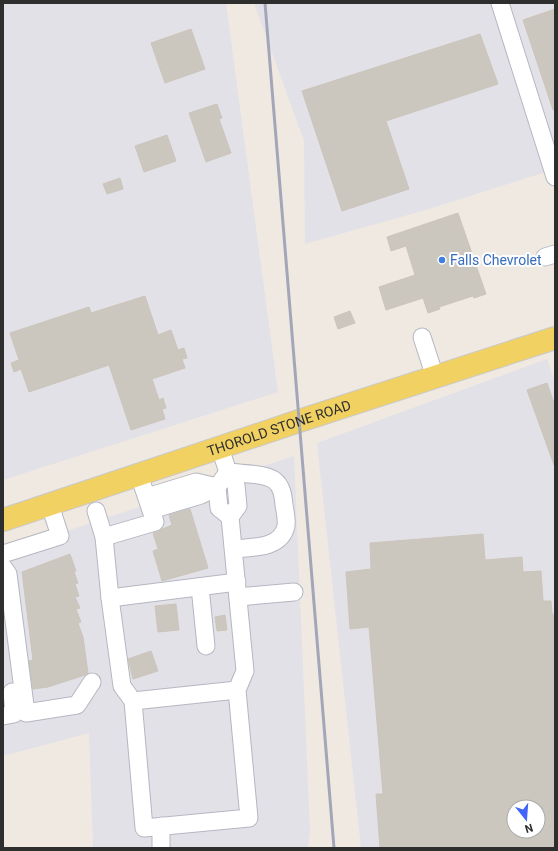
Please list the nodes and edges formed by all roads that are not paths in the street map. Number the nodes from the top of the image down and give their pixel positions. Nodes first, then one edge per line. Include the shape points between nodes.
1 (500, 3) edge
2 (555, 177) edge
3 (422, 337) dead end
4 (555, 338) edge
5 (435, 377) junction
6 (220, 448) junction
7 (228, 472) junction
8 (139, 475) junction
9 (217, 486) junction
10 (149, 504) junction
11 (50, 505) junction
12 (96, 511) dead end
13 (230, 517) junction
14 (3, 520) edge
15 (104, 537) junction
16 (234, 549) junction
17 (3, 554) edge
18 (3, 567) edge
19 (200, 587) junction
20 (238, 590) junction
21 (294, 592) dead end
22 (110, 598) junction
23 (3, 626) edge
24 (206, 646) dead end
25 (92, 682) dead end
26 (237, 690) junction
27 (133, 701) junction
28 (3, 716) edge
29 (161, 826) junction
30 (161, 848) edge

1 - 2 lane
3 - 5 lane
4 - 5 main road, THOROLD STONE ROAD
5 - 6 main road, THOROLD STONE ROAD
6 - 7 lane
6 - 8 main road, THOROLD STONE ROAD
7 - 9 lane
7 - 13 lane via 236,485 238,506
7 - 16 lane via 264,477 274,481 283,491 287,525 283,536 274,542
8 - 10 lane
8 - 11 main road, THOROLD STONE ROAD
9 - 10 lane via 196,482
9 - 13 lane via 220,508
10 - 15 lane via 155,522
11 - 14 main road, THOROLD STONE ROAD
11 - 17 lane via 60,536
12 - 15 lane
13 - 16 lane
15 - 22 lane
16 - 20 lane
18 - 25 lane via 8,574 26,713 77,705
19 - 20 lane
19 - 22 lane
19 - 24 lane
20 - 21 lane
20 - 26 lane via 245,671
22 - 27 lane via 122,686
23 - 28 lane via 14,714
26 - 27 lane
26 - 29 lane via 249,818
27 - 29 lane via 144,828
29 - 30 lane

